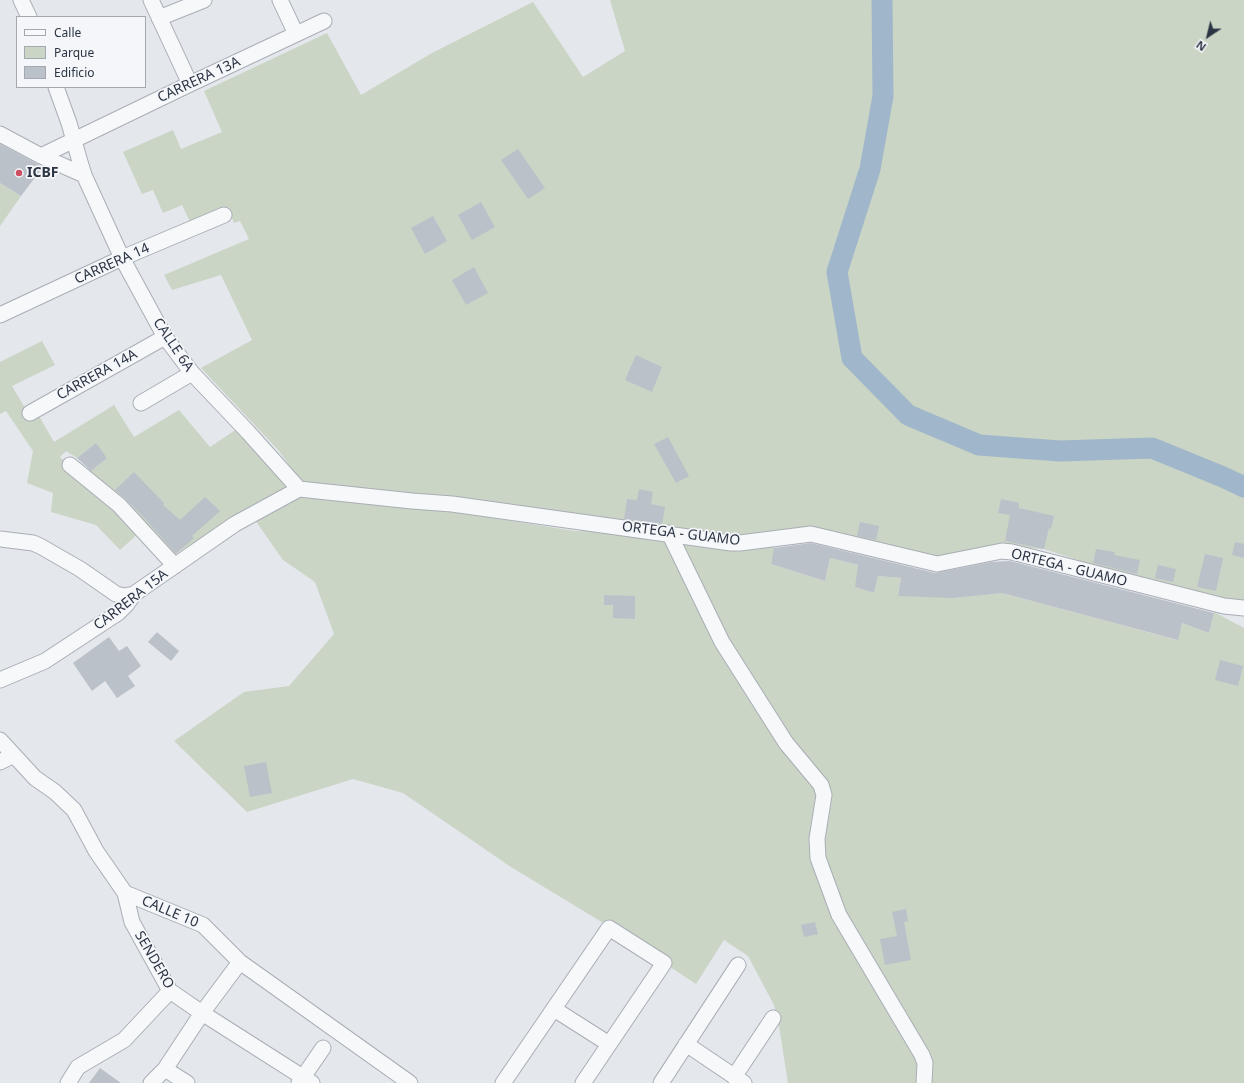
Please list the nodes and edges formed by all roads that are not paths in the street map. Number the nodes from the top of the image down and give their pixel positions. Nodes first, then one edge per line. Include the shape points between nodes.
1 (21, 0) edge
2 (151, 0) edge
3 (204, 0) edge
4 (280, 0) edge
5 (28, 16) edge
6 (160, 18) junction
7 (324, 21) dead end
8 (296, 34) junction
9 (190, 84) junction
10 (56, 88) edge
11 (0, 134) edge
12 (74, 140) junction
13 (41, 156) junction
14 (84, 175) junction
15 (224, 215) dead end
16 (122, 258) junction
17 (0, 315) edge
18 (165, 337) junction
19 (192, 373) junction
20 (141, 403) dead end
21 (30, 413) dead end
22 (70, 465) dead end
23 (299, 489) junction
24 (669, 533) junction
25 (0, 538) edge
26 (175, 566) junction
27 (134, 594) junction
28 (1244, 608) edge
29 (0, 680) edge
30 (0, 740) edge
31 (14, 755) junction
32 (0, 762) edge
33 (125, 893) junction
34 (240, 962) junction
35 (738, 965) dead end
36 (170, 991) junction
37 (554, 1009) junction
38 (202, 1014) junction
39 (773, 1018) dead end
40 (609, 1044) junction
41 (686, 1044) junction
42 (323, 1048) dead end
43 (165, 1069) junction
44 (739, 1080) edge
45 (305, 1081) edge
46 (68, 1083) edge
47 (151, 1083) edge
48 (187, 1083) edge
49 (410, 1083) edge
50 (503, 1083) edge
51 (583, 1083) edge
52 (660, 1083) edge
53 (924, 1083) edge

1 - 5 street
2 - 6 street
3 - 6 street
4 - 8 street
6 - 9 street
7 - 8 street, CARRERA 13A
8 - 9 street, CARRERA 13A
9 - 12 street, CARRERA 13A
10 - 12 street, CALLE 6A
11 - 13 street
12 - 13 street, CARRERA 13A
12 - 14 street, CALLE 6A
13 - 14 street
14 - 16 street, CALLE 6A
15 - 16 street, CARRERA 14
16 - 17 street, CARRERA 14
16 - 18 street, CALLE 6A
18 - 19 street, CALLE 6A
18 - 21 street, CARRERA 14A
19 - 20 street
19 - 23 street, CALLE 6A
22 - 26 street via 119,505
23 - 24 street, ORTEGA - GUAMO via 452,504
23 - 26 street, CARRERA 15A via 234,524
24 - 28 street, ORTEGA - GUAMO via 740,543 811,534 937,564 1002,551 1012,552 1224,606
24 - 53 street via 722,642 786,743 821,785 824,795 817,839 818,858 839,915 922,1055 925,1063
25 - 27 street via 33,543 80,568 116,594
26 - 27 street, CARRERA 15A
27 - 29 street, CARRERA 15A via 118,613 45,661
30 - 31 street, CALLE 10
31 - 32 street
31 - 33 street, CALLE 10 via 35,778 74,810 96,851
33 - 34 street, CALLE 10 via 203,925
33 - 36 street, SENDERO via 132,922
34 - 38 street
34 - 49 street, CALLE 10
35 - 41 street
36 - 38 street, SENDERO
36 - 46 street via 124,1040 78,1067
37 - 40 street
37 - 40 street via 609,928 664,963
37 - 50 street
38 - 43 street
38 - 45 street, SENDERO
39 - 44 street
40 - 51 street
41 - 44 street
41 - 52 street
42 - 45 street
43 - 47 street
43 - 48 street

